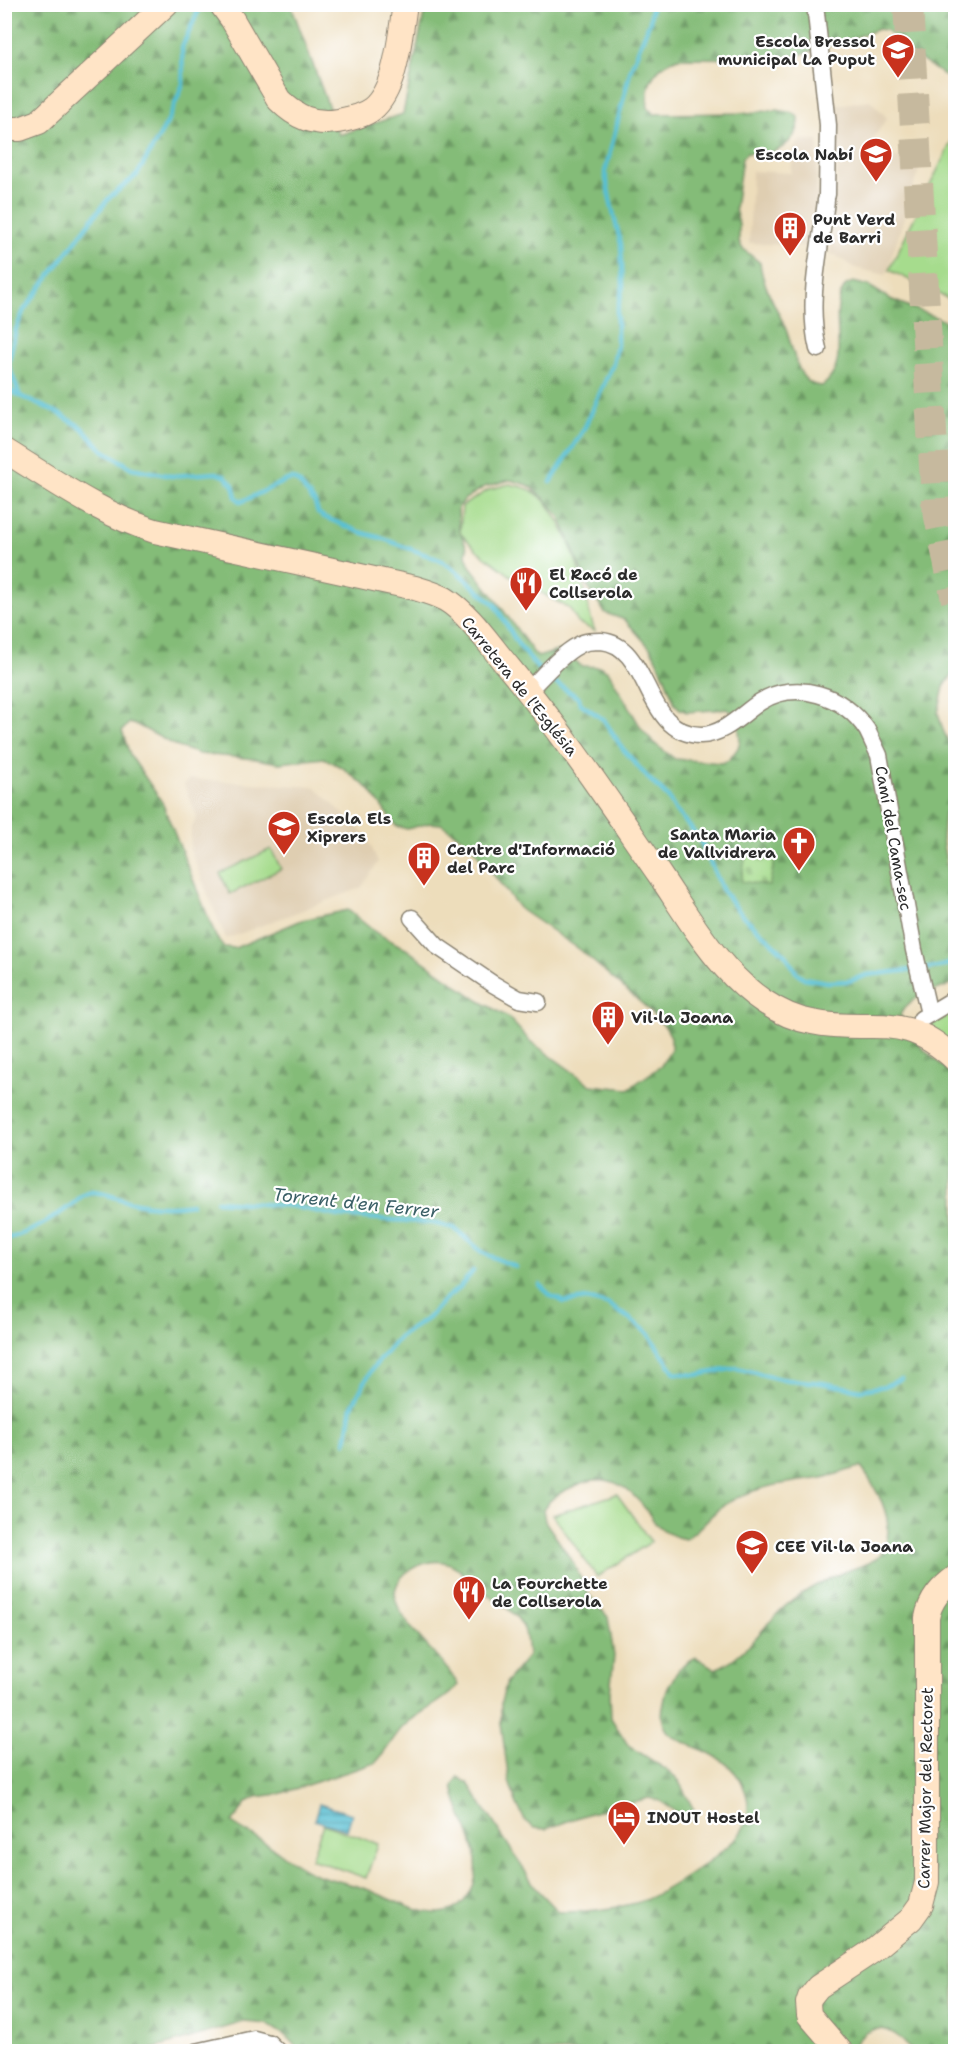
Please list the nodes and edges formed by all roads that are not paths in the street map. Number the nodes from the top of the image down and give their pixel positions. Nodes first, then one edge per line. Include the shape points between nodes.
1 (166, 4) edge
2 (221, 4) edge
3 (405, 4) edge
4 (815, 4) edge
5 (4, 129) edge
6 (818, 349) dead end
7 (4, 450) edge
8 (528, 691) junction
9 (412, 918) dead end
10 (956, 998) edge
11 (538, 1002) dead end
12 (929, 1014) junction
13 (908, 1028) junction
14 (956, 1060) edge
15 (956, 1577) edge
16 (196, 2052) edge
17 (278, 2052) edge
18 (841, 2052) edge

1 - 5 main road via 39,122 20,129
2 - 3 main road via 279,100 306,120 326,122 366,113 384,95 392,74
4 - 6 street via 828,125 823,236 814,297
7 - 8 main road, Carretera de l'Església via 133,525 415,588 445,599 464,614
8 - 12 street, Camí del Cama-sec via 579,644 603,641 628,654 656,705 687,732 711,733 761,701 796,690 825,695 848,710 866,729 879,755
8 - 13 main road, Carretera de l'Església via 709,946 741,984 778,1009 810,1022
9 - 11 street via 437,946 488,981 519,999
10 - 12 street
12 - 13 street
13 - 14 main road
15 - 18 main road, Carrer Major del Rectoret via 936,1596 927,1618 925,1893 911,1919 810,1997 808,2009 812,2020
16 - 17 street via 254,2039 265,2041

